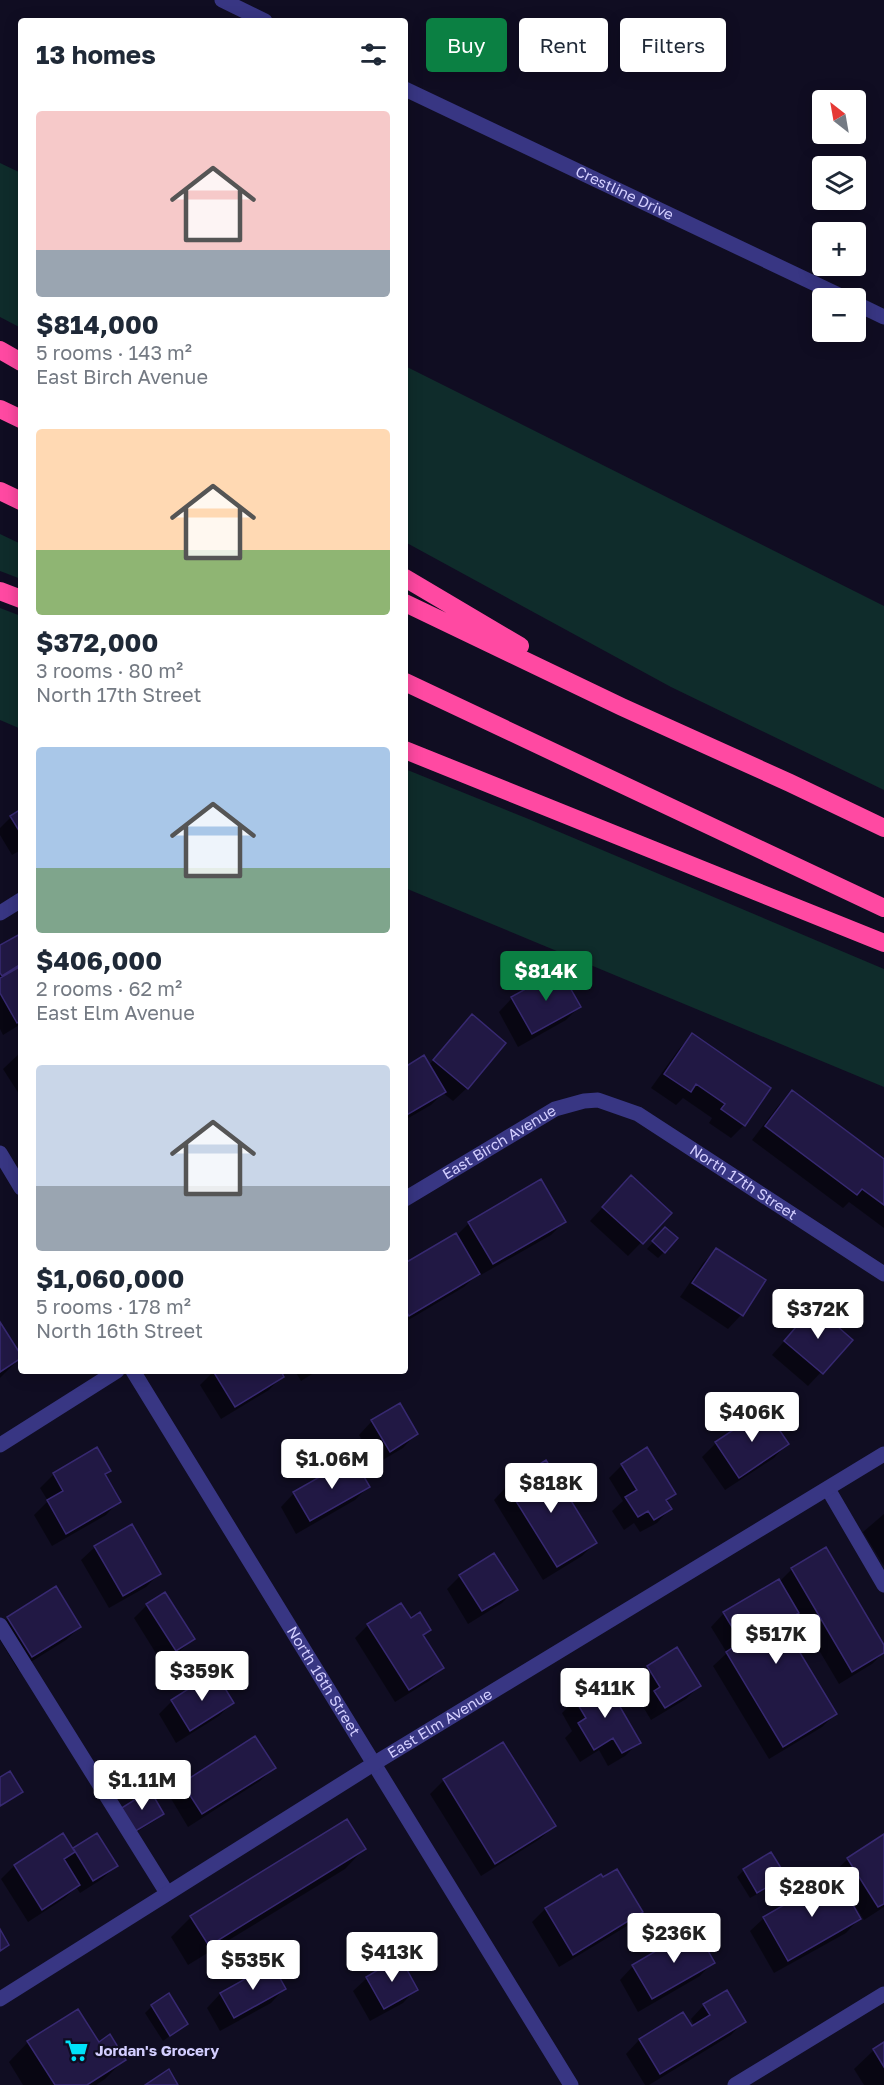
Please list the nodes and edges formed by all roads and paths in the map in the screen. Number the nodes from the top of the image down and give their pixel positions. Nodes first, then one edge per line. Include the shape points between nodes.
1 (222, 0) edge
2 (259, 18) edge
3 (408, 90) edge
4 (824, 288) edge
5 (866, 308) edge
6 (884, 317) edge
7 (0, 350) edge
8 (18, 360) edge
9 (0, 409) edge
10 (18, 418) edge
11 (0, 491) edge
12 (18, 500) edge
13 (408, 580) edge
14 (0, 591) edge
15 (18, 598) edge
16 (408, 604) edge
17 (408, 683) edge
18 (622, 707) junction
19 (408, 751) edge
20 (884, 828) edge
21 (18, 902) edge
22 (884, 908) edge
23 (0, 913) edge
24 (884, 943) edge
25 (598, 1100) joint
26 (0, 1153) edge
27 (18, 1183) edge
28 (408, 1197) edge
29 (884, 1274) edge
30 (112, 1374) edge
31 (135, 1374) edge
32 (0, 1444) edge
33 (884, 1454) edge
34 (828, 1489) junction
35 (884, 1585) edge
36 (0, 1625) edge
37 (375, 1762) junction
38 (167, 1893) junction
39 (884, 1994) edge
40 (0, 1999) edge
41 (571, 2085) edge
42 (735, 2085) edge

1 - 2 street
3 - 4 street, Crestline Drive
5 - 6 street
7 - 8 highway
9 - 10 highway
11 - 12 highway
13 - 18 highway
14 - 15 highway
16 - 18 highway
17 - 22 highway
18 - 20 highway
19 - 24 highway
21 - 23 street
25 - 28 street, East Birch Avenue via 555,1109
25 - 29 street, North 17th Street via 639,1114
26 - 27 street
30 - 32 street
31 - 37 street, North 16th Street
33 - 34 street, East Elm Avenue
34 - 35 street
34 - 37 street, East Elm Avenue
36 - 38 street
37 - 38 street, East Elm Avenue
37 - 41 street, North 16th Street
38 - 40 street, East Elm Avenue
39 - 42 street

